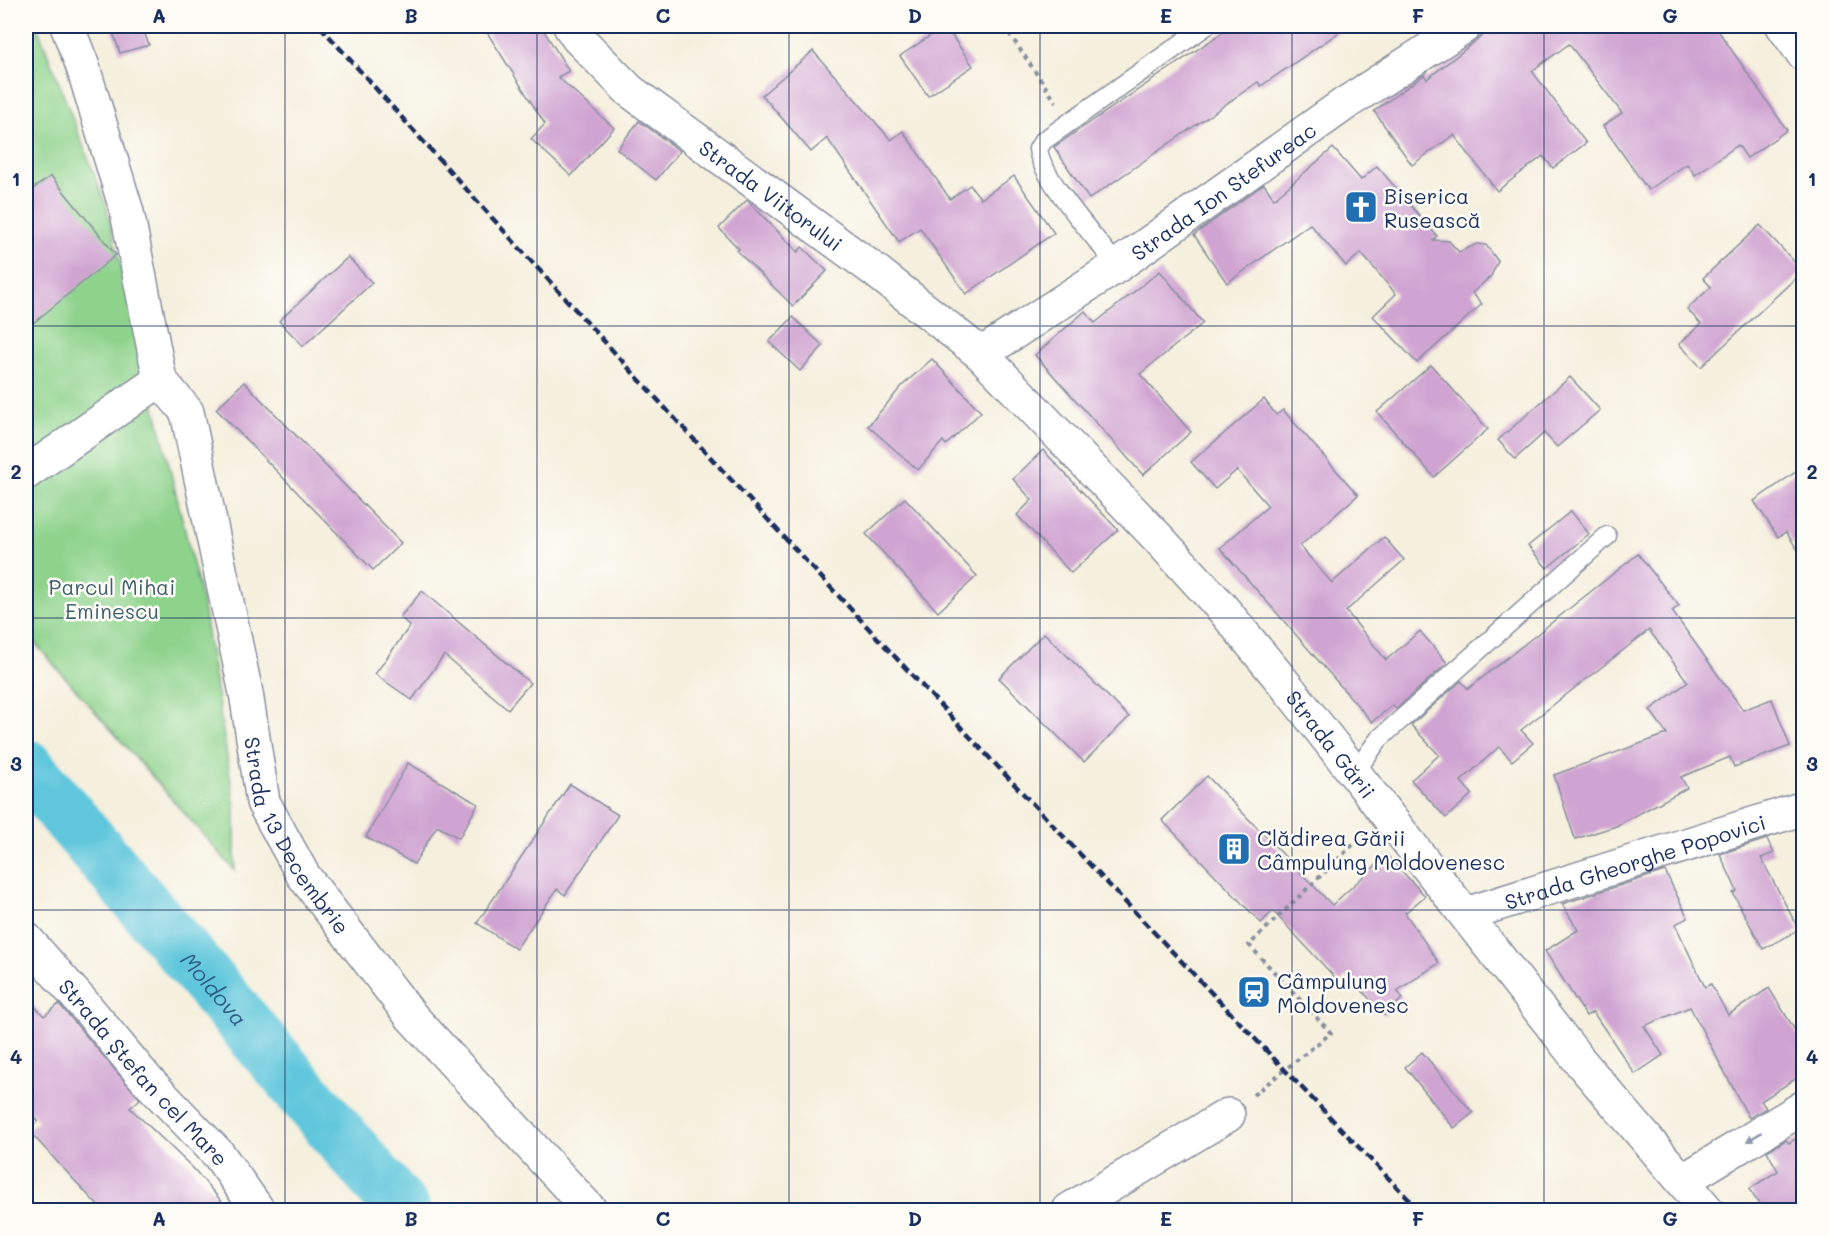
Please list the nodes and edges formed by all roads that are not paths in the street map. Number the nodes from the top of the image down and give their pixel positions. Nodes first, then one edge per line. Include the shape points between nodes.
1 (67, 26) edge
2 (570, 26) edge
3 (1206, 26) edge
4 (1465, 26) edge
5 (1783, 26) edge
6 (1803, 55) edge
7 (1117, 266) junction
8 (981, 354) junction
9 (160, 380) junction
10 (26, 473) edge
11 (1607, 537) dead end
12 (1355, 772) junction
13 (1803, 808) edge
14 (1466, 914) junction
15 (26, 939) edge
16 (1803, 1107) edge
17 (1228, 1115) road end
18 (1683, 1180) junction
19 (258, 1210) edge
20 (590, 1210) edge
21 (1069, 1210) edge
22 (1707, 1210) edge

1 - 9 main road, Strada 13 Decembrie via 127,212
2 - 8 main road, Strada Viitorului via 630,91 877,272
3 - 7 lane via 1043,141 1038,149 1039,159
4 - 7 main road, Strada Ion Stefureac via 1327,116
5 - 6 main road
7 - 8 main road, Strada Ion Stefureac
8 - 12 main road, Strada Gării via 1222,608
9 - 10 main road
9 - 20 main road, Strada 13 Decembrie via 187,412 246,693 263,802 303,875 411,1016
11 - 12 lane via 1379,739
12 - 14 main road, Strada Gării
13 - 14 main road, Strada Gheorghe Popovici
14 - 18 main road, Strada Gării via 1578,1059
15 - 19 main road, Strada Ștefan cel Mare via 146,1079 219,1155
16 -> 18 main road
17 - 21 main road
18 - 22 main road, Strada Gării

